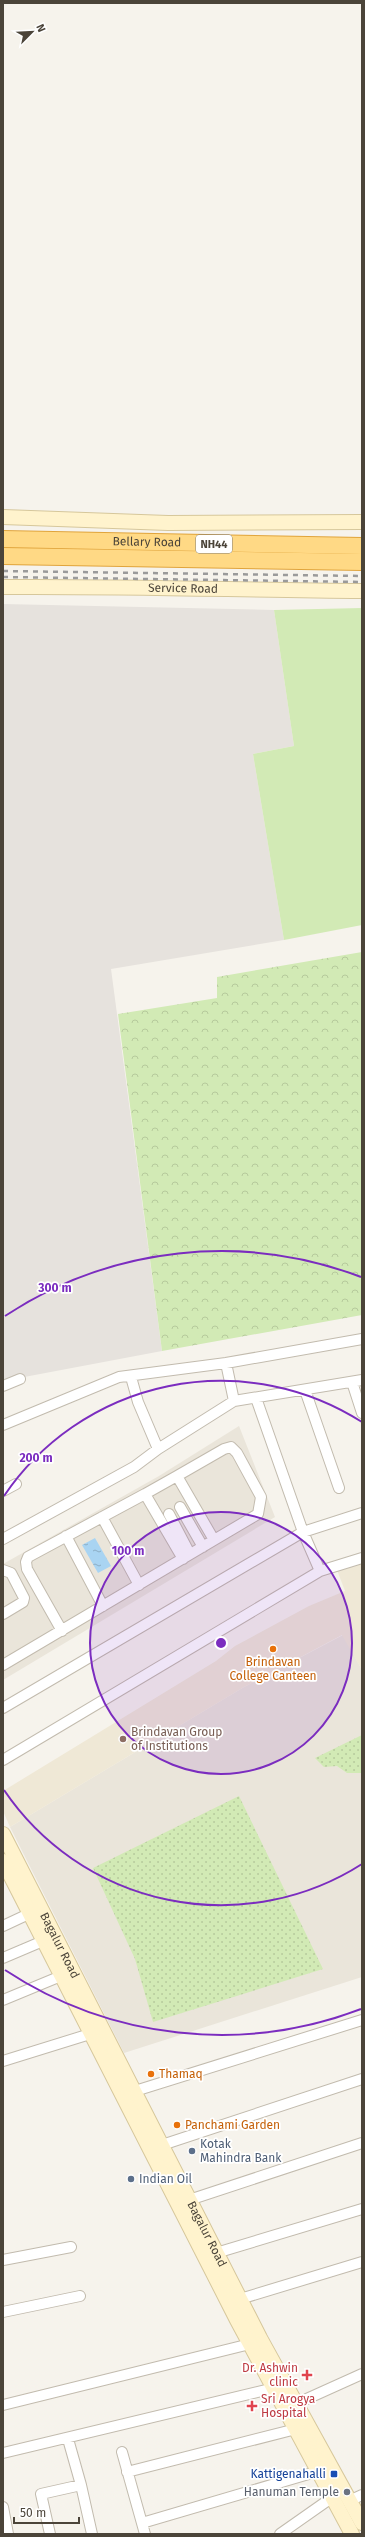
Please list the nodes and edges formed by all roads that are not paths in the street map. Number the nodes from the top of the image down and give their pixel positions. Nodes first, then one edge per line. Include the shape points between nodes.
1 (3, 517) edge
2 (362, 522) edge
3 (3, 540) edge
4 (362, 546) edge
5 (3, 556) edge
6 (362, 562) edge
7 (3, 587) edge
8 (362, 591) edge
9 (362, 1339) edge
10 (226, 1364) junction
11 (131, 1377) junction
12 (20, 1379) dead end
13 (362, 1380) edge
14 (352, 1382) junction
15 (3, 1386) edge
16 (305, 1390) junction
17 (256, 1398) junction
18 (234, 1402) junction
19 (362, 1413) edge
20 (3, 1425) edge
21 (158, 1449) junction
22 (176, 1476) junction
23 (16, 1484) dead end
24 (339, 1488) dead end
25 (3, 1490) edge
26 (145, 1494) junction
27 (180, 1507) dead end
28 (362, 1513) edge
29 (168, 1514) dead end
30 (102, 1517) junction
31 (303, 1532) junction
32 (66, 1536) junction
33 (3, 1539) edge
34 (214, 1540) junction
35 (203, 1547) junction
36 (187, 1557) junction
37 (362, 1558) edge
38 (3, 1570) edge
39 (320, 1571) junction
40 (139, 1585) junction
41 (103, 1606) junction
42 (3, 1614) edge
43 (62, 1631) junction
44 (3, 1666) edge
45 (3, 1708) edge
46 (3, 1760) edge
47 (3, 1834) edge
48 (3, 1861) edge
49 (35, 1911) junction
50 (3, 1926) edge
51 (43, 1941) junction
52 (3, 1958) edge
53 (61, 1976) junction
54 (3, 2000) edge
55 (362, 2020) edge
56 (90, 2034) junction
57 (3, 2061) edge
58 (362, 2079) edge
59 (135, 2091) junction
60 (362, 2143) edge
61 (162, 2145) junction
62 (183, 2202) junction
63 (362, 2209) edge
64 (71, 2247) dead end
65 (216, 2253) junction
66 (3, 2260) edge
67 (362, 2262) edge
68 (80, 2296) dead end
69 (240, 2299) junction
70 (3, 2312) edge
71 (250, 2344) junction
72 (362, 2374) edge
73 (274, 2388) junction
74 (3, 2405) edge
75 (291, 2406) junction
76 (296, 2429) junction
77 (68, 2439) junction
78 (122, 2452) dead end
79 (3, 2453) edge
80 (319, 2471) junction
81 (127, 2472) junction
82 (80, 2486) junction
83 (347, 2496) edge
84 (3, 2507) edge
85 (142, 2523) junction
86 (362, 2523) edge
87 (8, 2534) edge
88 (50, 2534) edge
89 (92, 2534) edge
90 (145, 2534) edge
91 (280, 2534) edge
92 (352, 2534) edge

1 - 2 main road via 168,523
3 - 4 highway, Bellary Road / NH44
5 - 6 highway, Bellary Road / NH44
7 - 8 main road, Service Road via 162,586
9 - 10 street
10 - 11 street
10 - 18 street
11 - 20 street via 119,1378
11 - 21 street via 138,1402
12 - 15 street
13 - 14 street
14 - 16 street
14 - 19 street
16 - 17 street
16 - 24 street
17 - 18 street
17 - 31 street
18 - 21 street
21 - 33 street via 134,1467
22 - 26 street
22 - 34 street
22 - 34 street via 224,1449 231,1447 237,1453 261,1497 261,1507 258,1514
23 - 25 street
26 - 30 street
26 - 36 street
27 - 35 street
28 - 31 street
29 - 36 street
30 - 32 street
30 - 40 street
31 - 39 street
31 - 45 street
32 - 41 street
32 - 43 street via 28,1557 26,1562 27,1569
34 - 35 street
35 - 36 street
36 - 40 street
37 - 39 street
38 - 42 street via 11,1573 24,1598 23,1602
39 - 46 street
40 - 41 street
41 - 43 street
43 - 44 street
47 - 49 main road, Bagalur Road
48 - 49 main road, Bagalur Road
49 - 50 street
49 - 51 main road, Bagalur Road
49 - 59 main road, Bagalur Road
51 - 52 street
51 - 53 main road, Bagalur Road
53 - 54 street
53 - 56 main road, Bagalur Road
55 - 59 street
56 - 57 street
56 - 62 main road, Bagalur Road
58 - 61 street
59 - 61 main road, Bagalur Road
60 - 62 street
61 - 62 main road, Bagalur Road
62 - 65 main road, Bagalur Road
62 - 71 main road, Bagalur Road
63 - 65 street
64 - 66 street
65 - 69 main road, Bagalur Road
67 - 69 street
68 - 70 street
69 - 75 main road, Bagalur Road
71 - 73 main road, Bagalur Road
71 - 74 street
72 - 75 street
73 - 75 main road, Bagalur Road
73 - 77 street
75 - 76 main road, Bagalur Road
75 - 83 main road, Bagalur Road
76 - 80 main road, Bagalur Road
76 - 81 street
77 - 79 street
77 - 82 street
78 - 81 street
80 - 83 main road, Bagalur Road
80 - 85 street
81 - 85 street
82 - 88 street via 41,2494
82 - 89 street
83 - 86 main road, Bagalur Road
83 - 91 street
83 - 92 main road, Bagalur Road
84 - 87 street
85 - 90 street

